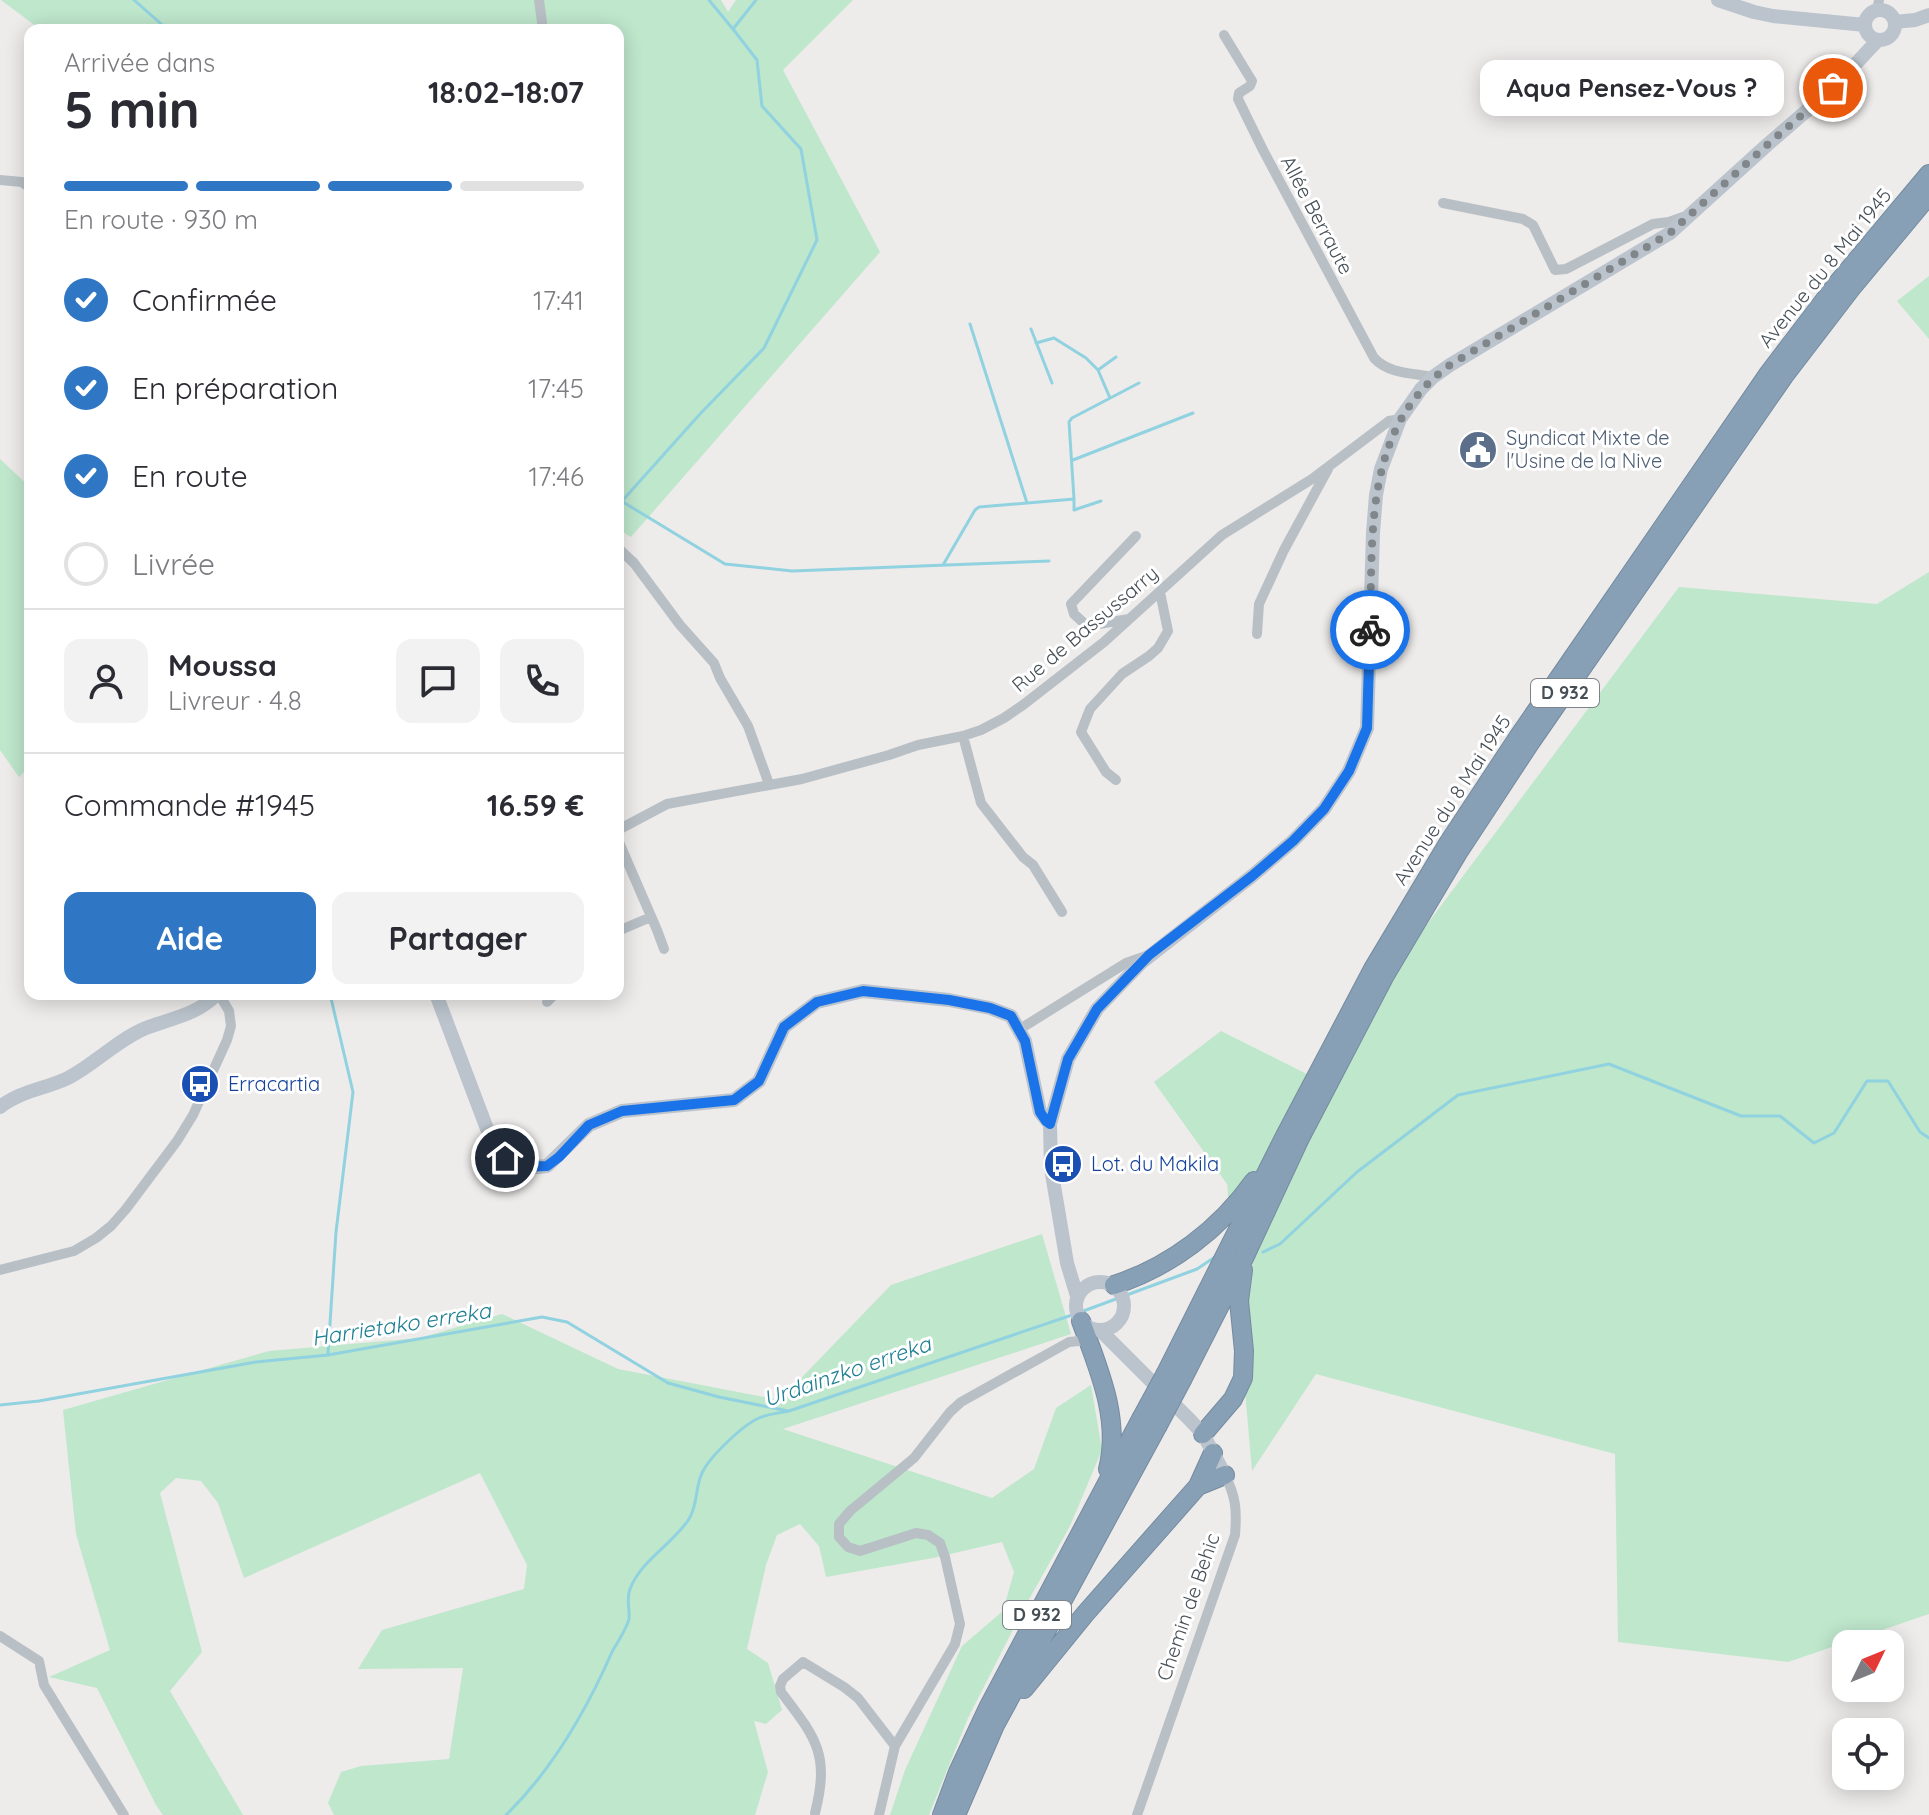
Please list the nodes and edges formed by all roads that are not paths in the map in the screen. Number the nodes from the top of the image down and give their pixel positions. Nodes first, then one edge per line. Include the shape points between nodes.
1 (539, 0) edge
2 (1720, 1) edge
3 (1878, 5) edge
4 (1929, 15) edge
5 (1895, 22) junction
6 (542, 24) edge
7 (1865, 25) junction
8 (1224, 35) dead end
9 (1878, 40) junction
10 (1929, 174) edge
11 (0, 180) edge
12 (24, 184) edge
13 (1929, 195) edge
14 (1443, 203) dead end
15 (1692, 214) junction
16 (1433, 377) junction
17 (1400, 419) junction
18 (1329, 467) junction
19 (1136, 536) dead end
20 (624, 554) edge
21 (1160, 592) junction
22 (1131, 618) junction
23 (1257, 634) dead end
24 (963, 736) junction
25 (1116, 780) dead end
26 (769, 784) junction
27 (624, 827) edge
28 (624, 854) edge
29 (1062, 912) dead end
30 (651, 917) junction
31 (624, 928) edge
32 (664, 949) dead end
33 (1149, 955) junction
34 (211, 1000) edge
35 (222, 1000) edge
36 (438, 1000) edge
37 (1020, 1029) junction
38 (0, 1107) edge
39 (1050, 1124) junction
40 (1285, 1136) junction
41 (1237, 1252) junction
42 (1067, 1263) junction
43 (0, 1270) edge
44 (1090, 1283) junction
45 (1120, 1293) junction
46 (1078, 1310) junction
47 (1115, 1325) junction
48 (1094, 1335) junction
49 (1120, 1350) junction
50 (1149, 1423) junction
51 (1203, 1434) junction
52 (1213, 1453) junction
53 (1225, 1475) junction
54 (1198, 1486) junction
55 (1102, 1495) junction
56 (0, 1636) edge
57 (995, 1725) junction
58 (895, 1746) junction
59 (815, 1813) dead end
60 (124, 1815) edge
61 (879, 1815) edge
62 (942, 1815) edge
63 (956, 1815) edge
64 (1137, 1815) edge

1 - 6 street
2 - 7 street via 1773,16
3 - 5 street
3 - 7 street
4 - 5 street
5 - 9 street via 1891,36
7 - 9 street
8 - 16 street, Allée Berraute via 1252,81 1238,99 1374,358 1391,370
9 - 15 street via 1833,88
10 - 40 highway, Avenue du 8 Mai 1945 / D 932 via 1776,363 1478,796 1373,969
11 - 12 street
13 - 41 highway, Avenue du 8 Mai 1945 / D 932 via 1784,376 1479,820 1384,977 1258,1227
14 - 15 street via 1523,219 1533,225 1555,270 1653,224
15 - 16 street via 1670,233
16 - 17 street
17 - 18 street, Rue de Bassussarry via 1389,421
17 - 33 street via 1376,495 1367,728 1349,771 1324,809 1293,841
18 - 21 street, Rue de Bassussarry via 1222,535
18 - 23 street via 1259,604
19 - 22 street via 1071,604 1087,626
20 - 26 street via 714,663 748,726
21 - 22 street, Rue de Bassussarry
21 - 25 street via 1168,631 1158,648 1122,674 1090,709 1081,732
22 - 24 street, Rue de Bassussarry via 1023,705
24 - 26 street, Rue de Bassussarry
24 - 29 street via 981,803 1033,865
26 - 27 street, Rue de Bassussarry via 667,804
28 - 30 street
30 - 31 street
30 - 32 street
33 - 37 street via 1126,963
33 - 39 street via 1097,1009 1068,1059
34 - 38 street via 184,1016 145,1028 70,1077
35 - 43 street via 231,1026 193,1115 126,1209 74,1251
36 - 37 street via 492,1142 518,1167 547,1166 589,1125 622,1111 734,1100 759,1081 784,1027 817,1002 863,991 949,1000 1011,1016
37 - 39 street via 1040,1112
39 - 42 street via 1051,1168
40 - 41 highway, Avenue du 8 Mai 1945 / D 932
40 - 45 highway via 1215,1227
41 - 50 highway, D 932, bridge
41 - 51 highway via 1243,1378 1233,1399
42 - 44 street
42 - 46 street
44 - 45 street via 1102,1281
44 - 46 street
45 - 47 street via 1122,1317
46 - 48 highway
47 - 48 street
47 - 49 street
48 - 49 street, Chemin de Behic
48 - 55 highway via 1113,1436
48 - 58 street via 1069,1342 961,1402 914,1458 839,1524 839,1537 860,1551 916,1533 940,1543 945,1557 960,1624 955,1644
49 - 51 street, Chemin de Behic
50 - 55 highway, D 932
50 - 57 highway, D 932
51 - 52 street, Chemin de Behic
52 - 53 street, Chemin de Behic
52 - 54 highway
53 - 54 highway
53 - 64 street, Chemin de Behic via 1234,1494 1235,1535
54 - 57 highway
55 - 62 highway, D 932 via 988,1708
56 - 60 street via 39,1661 44,1685
57 - 63 highway, D 932
58 - 59 street via 844,1687 803,1662 792,1671 783,1679 781,1692 807,1726 822,1765
58 - 61 street

